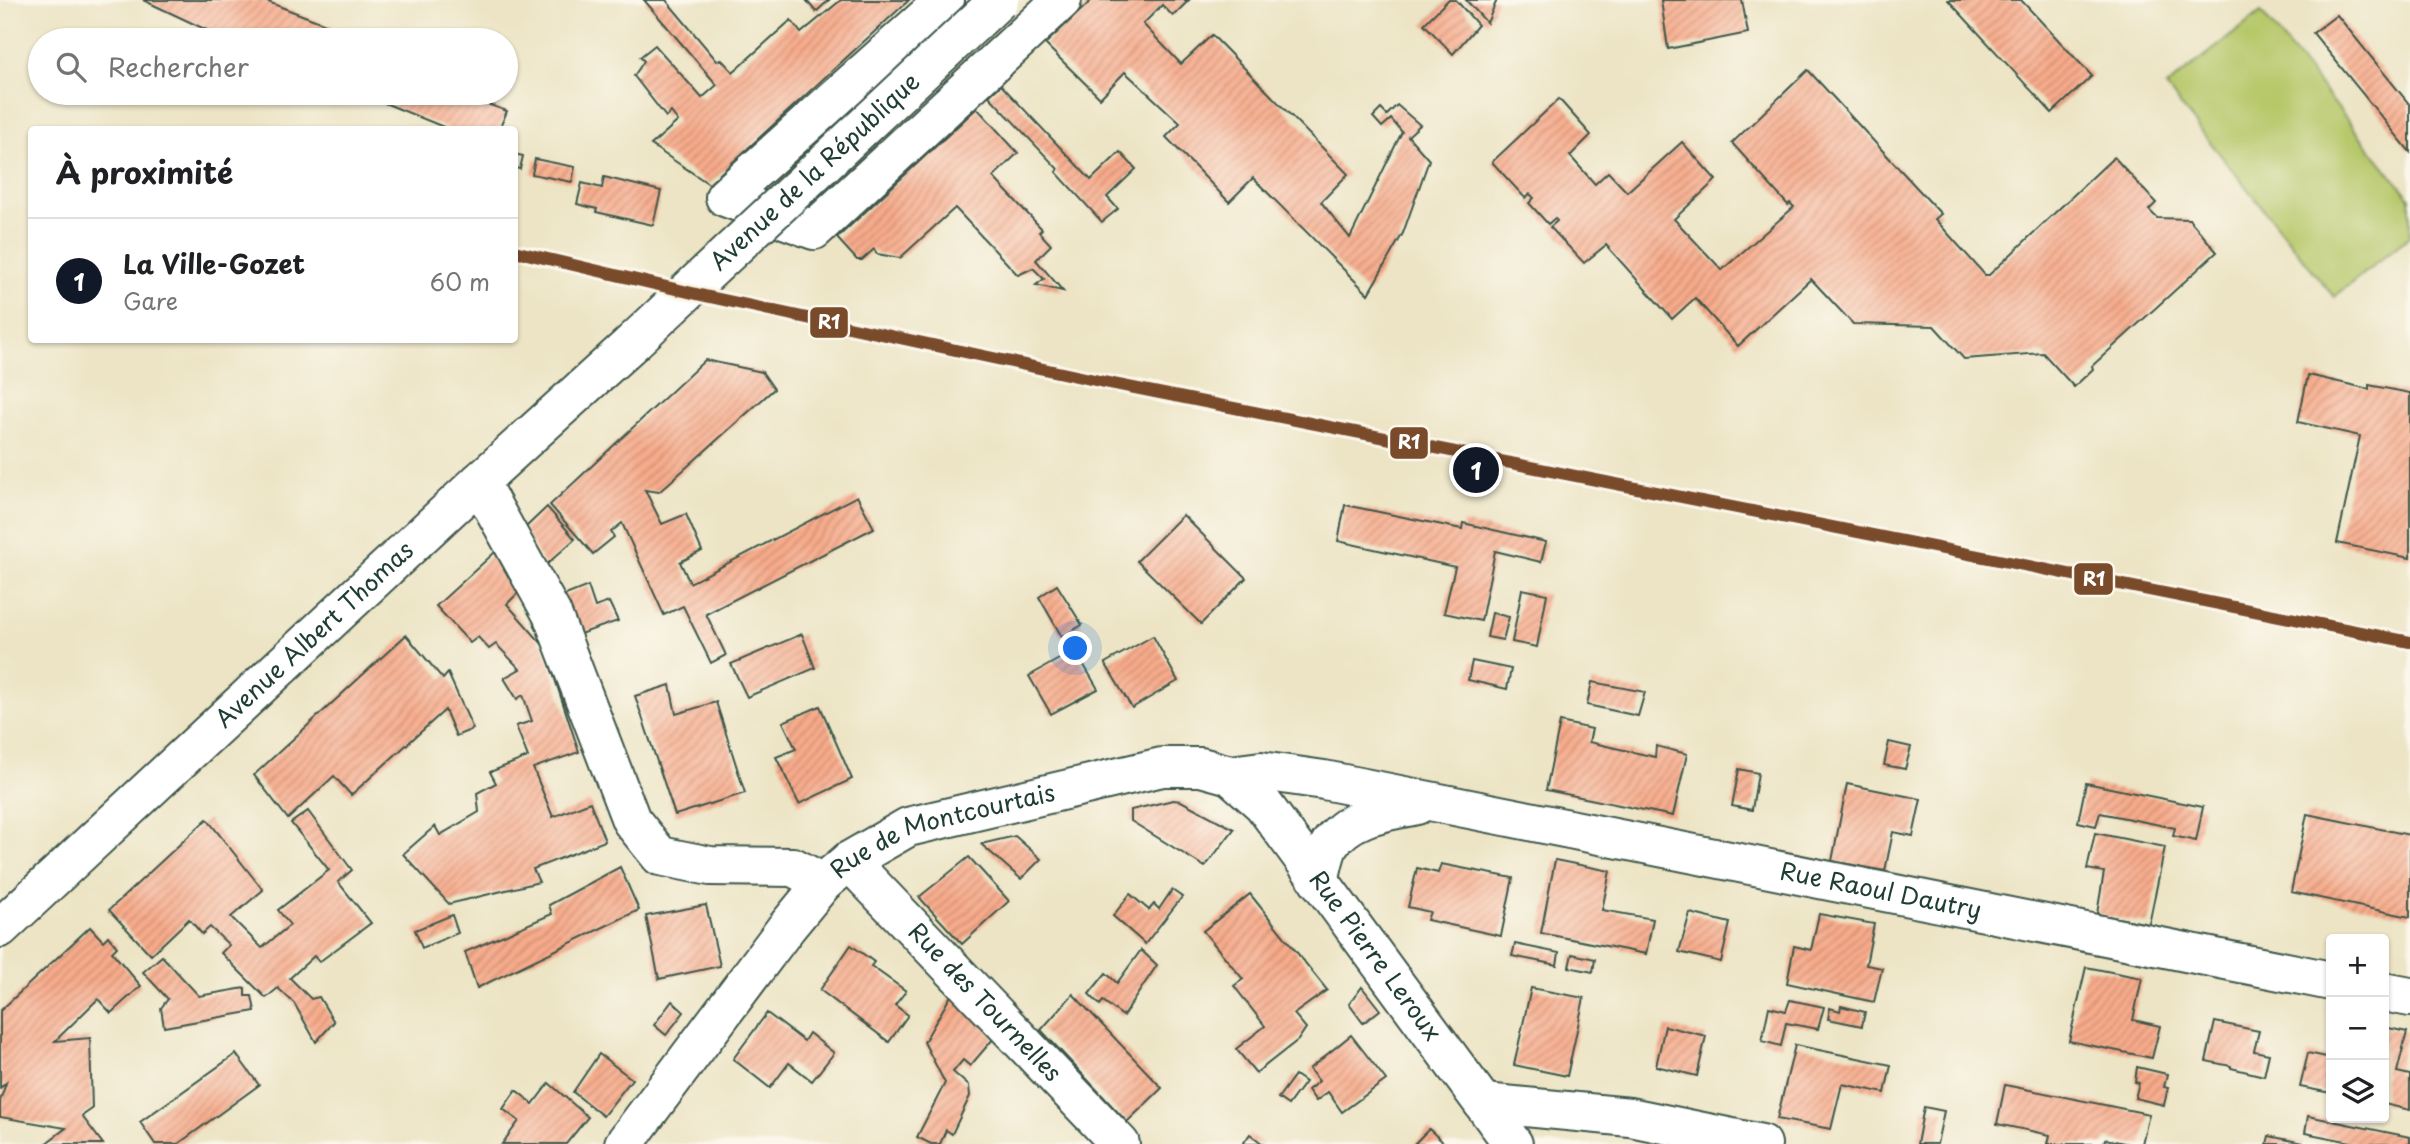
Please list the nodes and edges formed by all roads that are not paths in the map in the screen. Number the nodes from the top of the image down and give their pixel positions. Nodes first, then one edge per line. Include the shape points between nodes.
1 (945, 0) edge
2 (999, 0) edge
3 (1062, 0) edge
4 (631, 344) joint
5 (479, 482) junction
6 (1230, 775) junction
7 (1429, 802) junction
8 (836, 872) junction
9 (1319, 881) junction
10 (0, 928) edge
11 (2326, 980) edge
12 (2389, 993) edge
13 (2410, 997) edge
14 (1484, 1103) junction
15 (624, 1144) edge
16 (1120, 1144) edge
17 (1513, 1144) edge
18 (1762, 1144) edge

1 - 3 street via 725,197 814,230
2 - 4 street, Avenue de la République, bridge
4 - 5 street, Avenue Albert Thomas
5 - 8 street, Rue de Montcourtais via 552,614 631,820 660,856 710,866
5 - 10 street, Avenue Albert Thomas
6 - 7 street, Rue Raoul Dautry via 1261,771
6 - 8 street, Rue de Montcourtais via 1201,766 1162,767 908,827
6 - 9 street, Rue Pierre Leroux via 1263,804
7 - 9 street via 1372,814 1349,824 1329,846
7 - 11 street, Rue Raoul Dautry
8 - 15 street via 778,939
8 - 16 street, Rue des Tournelles
9 - 14 street, Rue Pierre Leroux
12 - 13 street
14 - 17 street, Rue Pierre Leroux
14 - 18 street via 1630,1117

